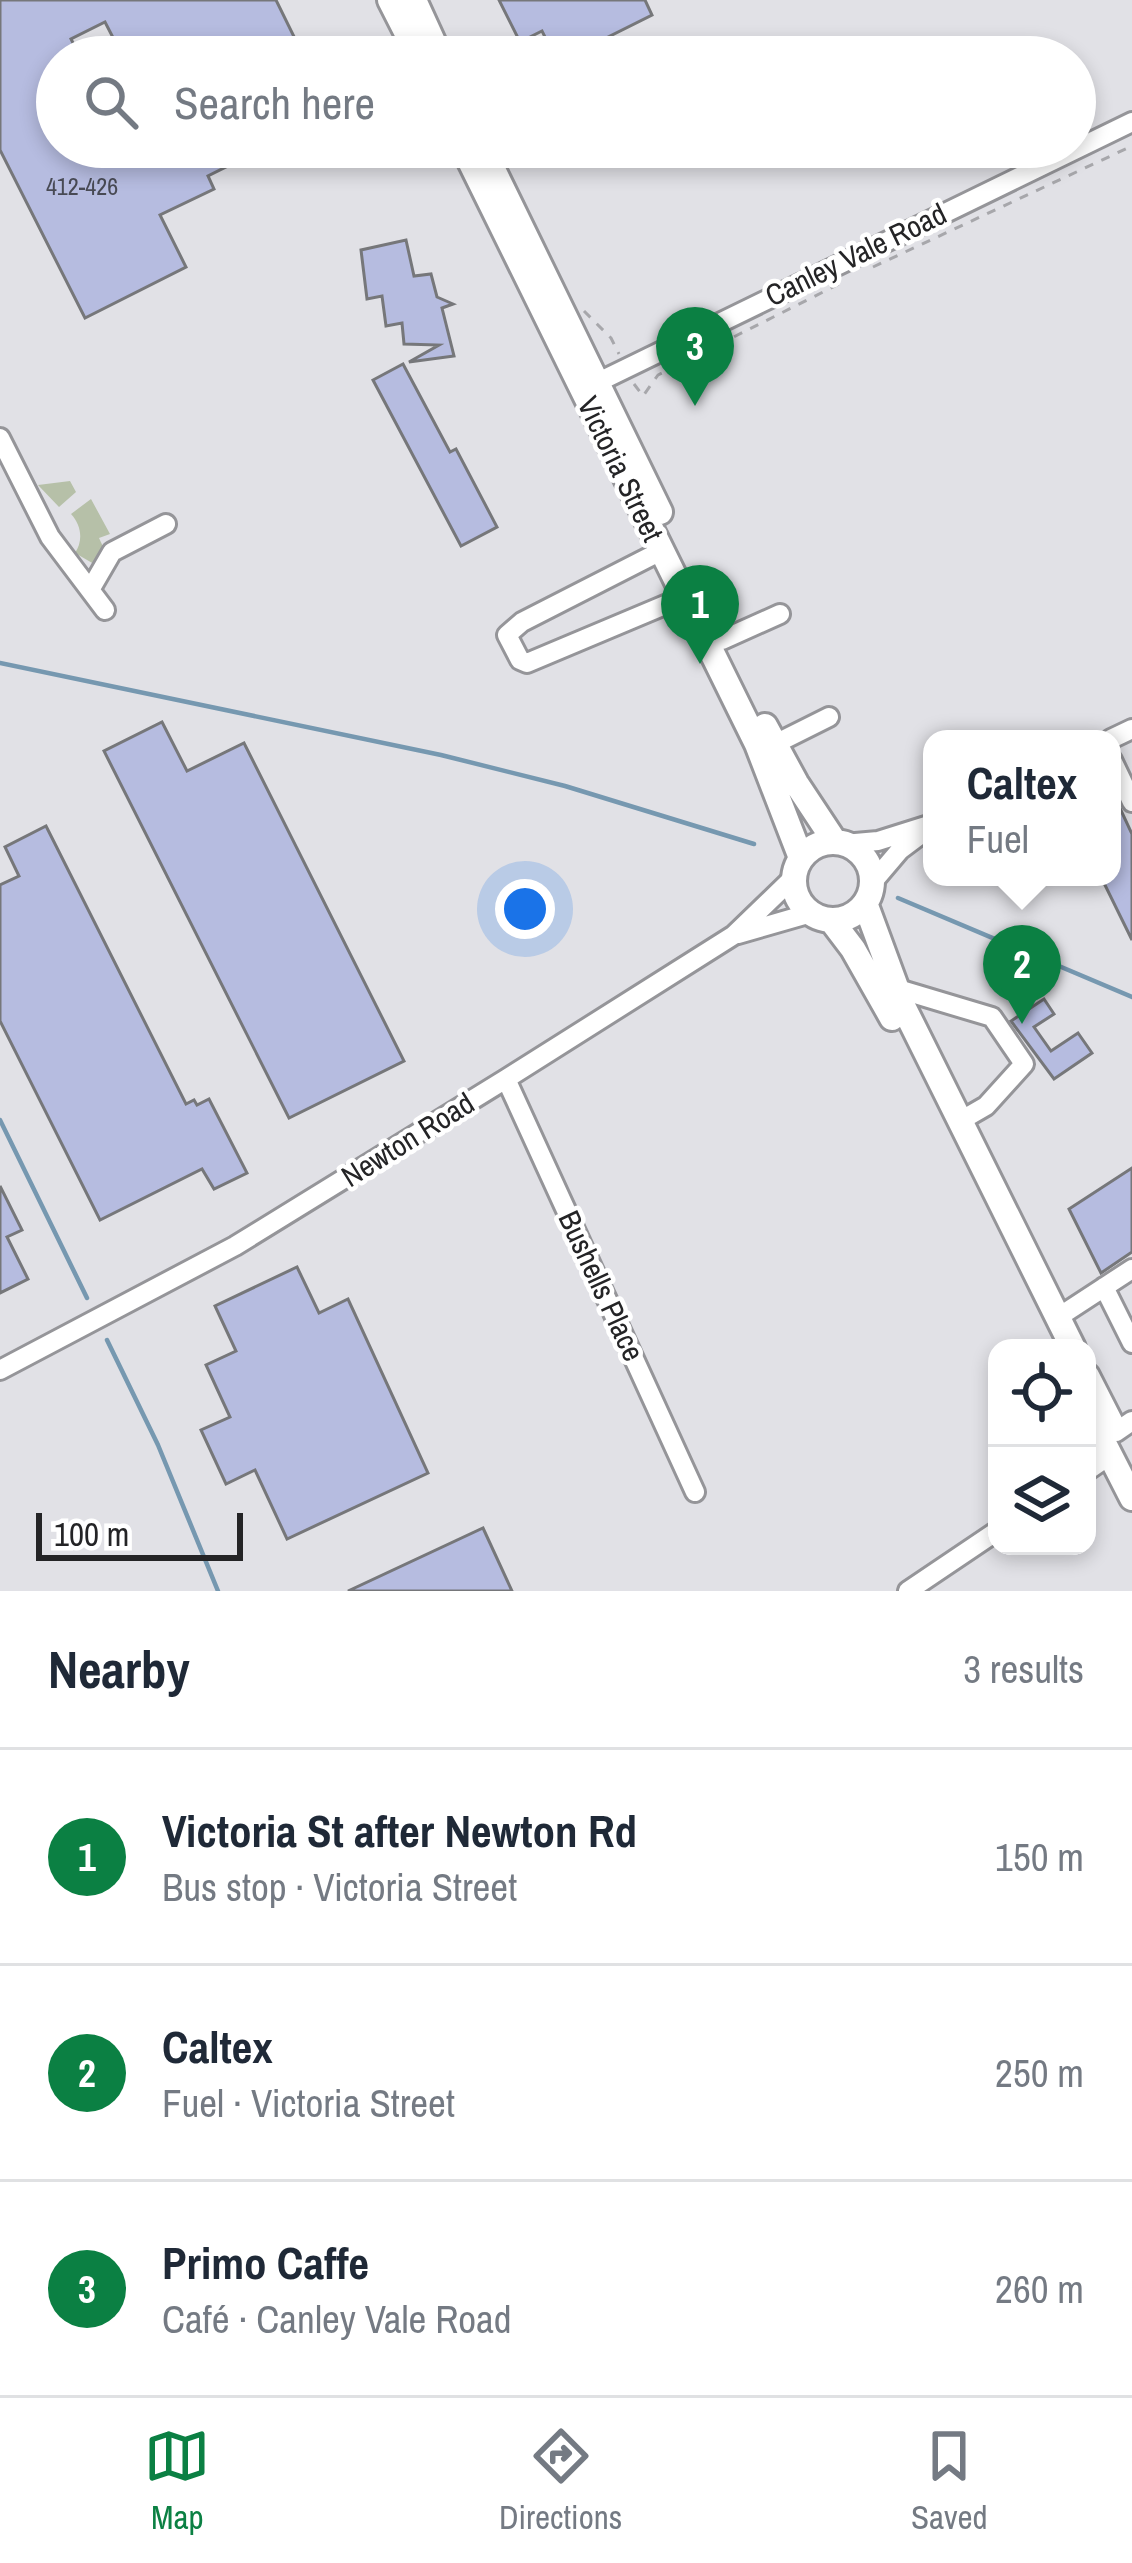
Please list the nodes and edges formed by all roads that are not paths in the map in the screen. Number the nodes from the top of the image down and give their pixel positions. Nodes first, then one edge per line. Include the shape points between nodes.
1 (390, 0) edge
2 (414, 0) edge
3 (408, 36) edge
4 (430, 36) edge
5 (1132, 122) edge
6 (1096, 140) edge
7 (474, 168) edge
8 (491, 168) edge
9 (1037, 168) edge
10 (589, 386) junction
11 (0, 438) edge
12 (166, 524) dead end
13 (661, 551) junction
14 (90, 590) junction
15 (684, 597) junction
16 (105, 610) dead end
17 (780, 614) dead end
18 (722, 640) junction
19 (829, 717) dead end
20 (775, 744) junction
21 (923, 828) edge
22 (923, 832) edge
23 (840, 843) junction
24 (798, 868) junction
25 (868, 893) junction
26 (821, 917) junction
27 (734, 935) junction
28 (895, 988) junction
29 (506, 1079) junction
30 (960, 1121) junction
31 (1132, 1269) edge
32 (1104, 1287) junction
33 (1057, 1318) junction
34 (1051, 1339) edge
35 (1068, 1339) edge
36 (1132, 1343) edge
37 (0, 1370) edge
38 (1096, 1393) edge
39 (1096, 1418) edge
40 (1123, 1443) edge
41 (1096, 1464) edge
42 (695, 1492) dead end
43 (1132, 1498) edge
44 (988, 1537) edge
45 (908, 1591) edge

1 - 3 main road
2 - 4 main road
5 - 6 street, Canley Vale Road
7 - 10 main road, Victoria Street
8 - 10 main road, Victoria Street
9 - 10 street, Canley Vale Road
10 - 13 main road, Victoria Street
10 - 18 main road, Victoria Street
11 - 14 street via 50,537
12 - 14 street via 112,552
13 - 15 main road, Victoria Street
13 - 15 street via 507,635 527,663
14 - 16 street
15 - 24 main road, Victoria Street via 767,766
17 - 18 street
18 - 20 main road, Victoria Street
19 - 20 street
20 - 23 main road, Victoria Street via 817,819
21 - 23 street
22 - 25 street
23 - 24 main road via 822,843
23 - 25 main road via 866,862
24 - 26 main road via 797,897
24 - 27 street, Newton Road
25 - 26 main road via 856,912
25 - 28 main road
26 - 27 street
26 - 34 main road via 853,949 893,1020
27 - 29 street, Newton Road
28 - 30 main road
28 - 30 street via 992,1017 1024,1064 986,1106
29 - 37 street, Newton Road via 236,1246
29 - 42 street, Bushells Place
30 - 33 main road
31 - 32 street
32 - 33 street
32 - 36 street
33 - 35 main road
38 - 40 main road
39 - 40 main road
40 - 41 street
40 - 43 main road
44 - 45 street

